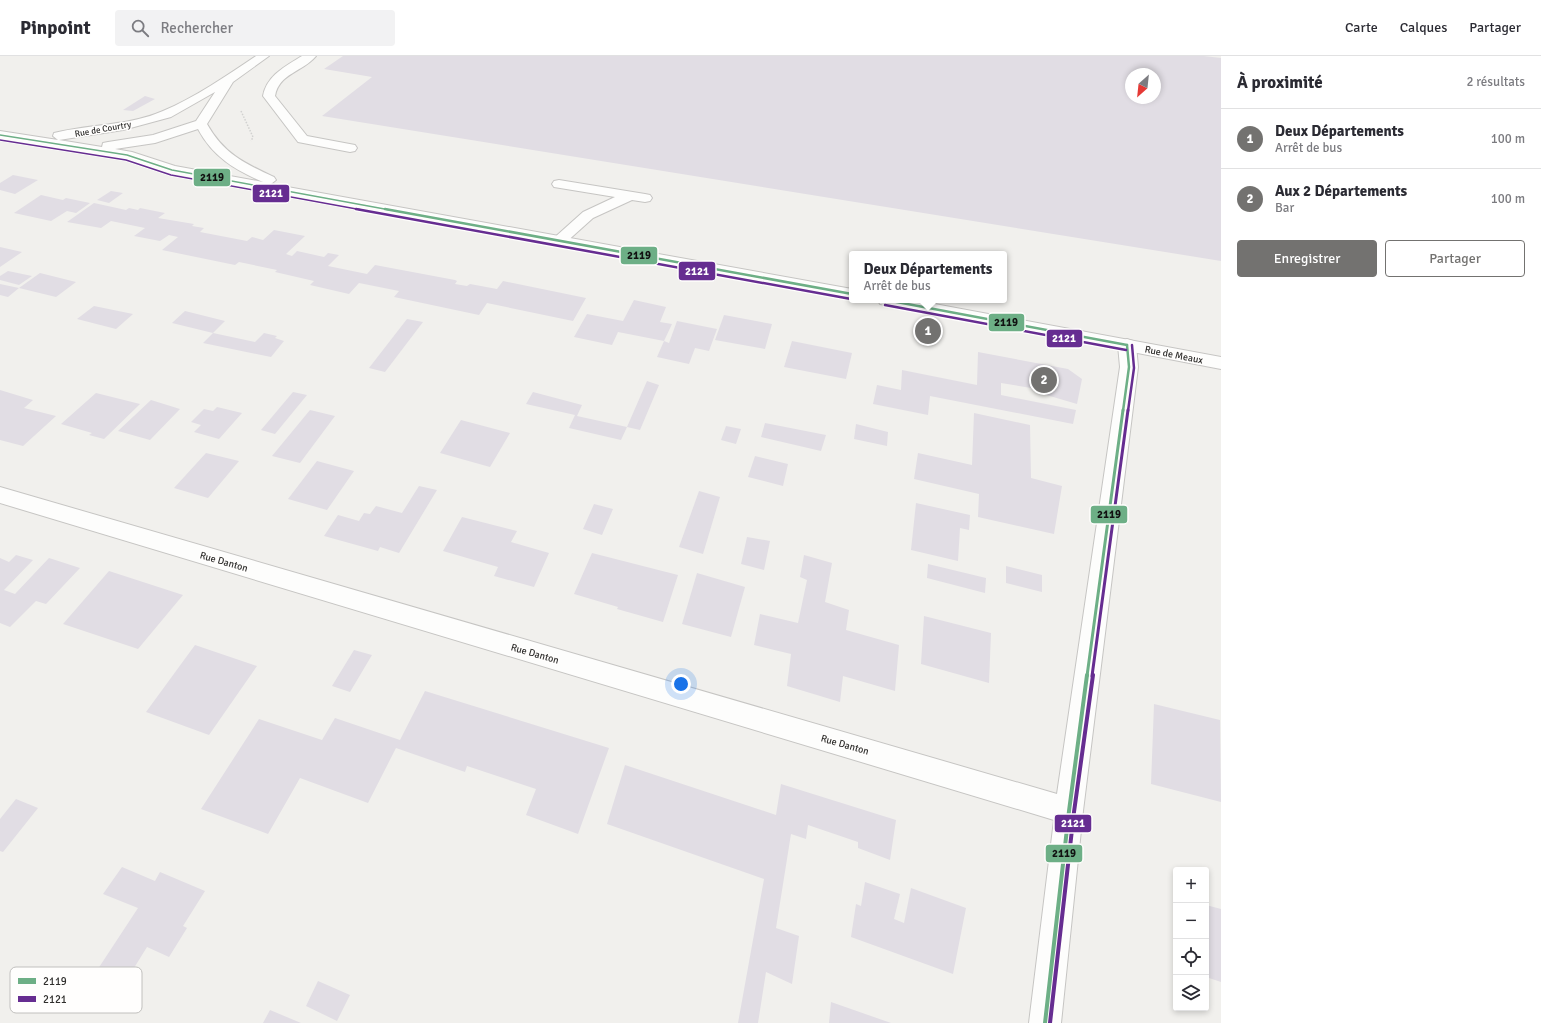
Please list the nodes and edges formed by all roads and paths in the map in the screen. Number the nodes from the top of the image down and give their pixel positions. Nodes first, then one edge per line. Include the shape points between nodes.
1 (263, 56) edge
2 (310, 56) edge
3 (230, 78) junction
4 (167, 114) junction
5 (201, 124) junction
6 (0, 136) edge
7 (0, 139) edge
8 (155, 139) junction
9 (40, 146) junction
10 (91, 148) junction
11 (350, 148) dead end
12 (172, 170) junction
13 (303, 195) junction
14 (630, 196) junction
15 (645, 198) dead end
16 (584, 206) junction
17 (559, 241) junction
18 (849, 293) edge
19 (902, 303) edge
20 (1127, 345) junction
21 (1221, 363) edge
22 (0, 495) edge
23 (1069, 811) junction
24 (1044, 1023) edge

1 - 3 main road, Rue de Courtry
2 - 11 main road via 276,80 269,88 269,96 303,139
3 - 4 main road, Rue de Courtry
3 - 5 main road
4 - 8 main road, Rue de Courtry via 157,130
4 - 9 main road, Rue de Courtry
5 - 8 main road
5 - 13 main road via 214,146 225,157 242,168
6 - 9 main road
7 - 9 main road
8 - 10 main road
8 - 12 main road via 154,150
9 - 10 main road
9 - 12 main road via 82,161
10 - 12 main road via 127,155
12 - 13 main road
13 - 17 main road
14 - 15 main road
14 - 16 main road
14 - 16 main road via 566,185
16 - 17 main road
17 - 18 main road
19 - 20 main road, Rue de Meaux
20 - 21 main road, Rue de Meaux
20 - 23 main road via 1129,367
22 - 23 main road, Rue Danton
23 - 24 main road

